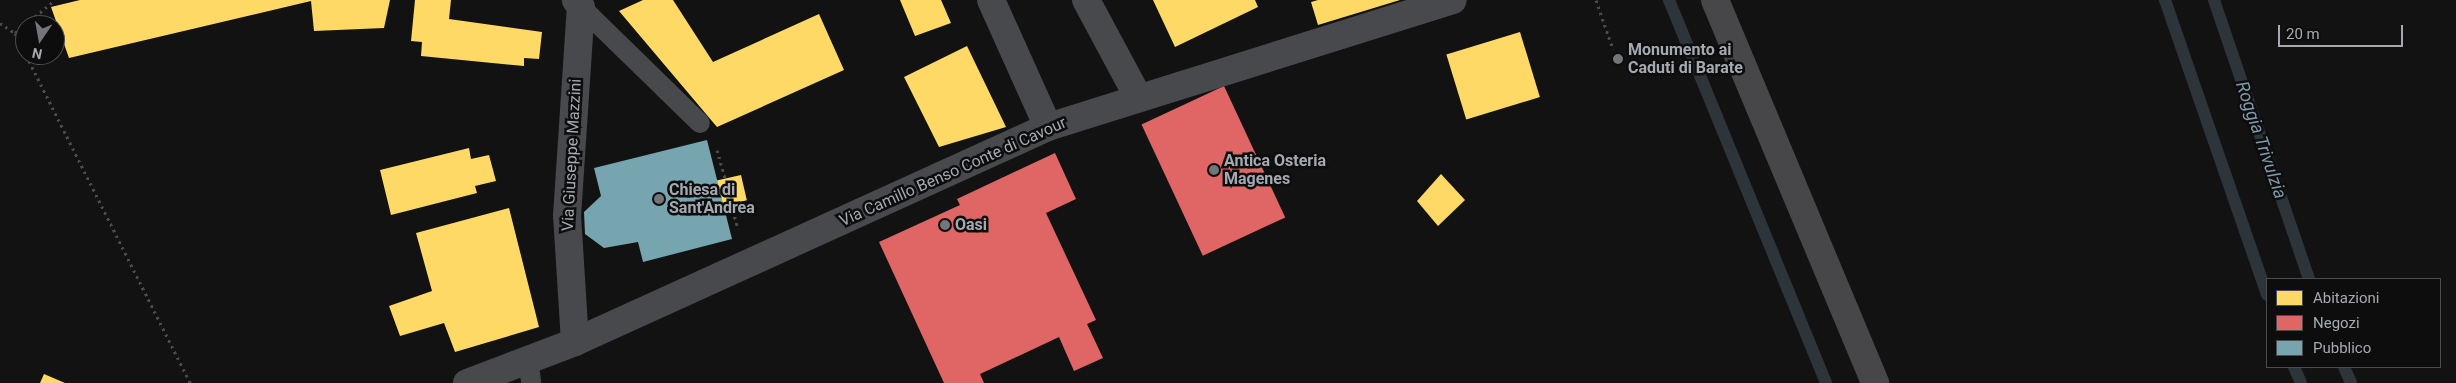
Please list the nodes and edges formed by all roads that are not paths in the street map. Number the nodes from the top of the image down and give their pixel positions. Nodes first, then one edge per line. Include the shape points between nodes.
1 (991, 0) edge
2 (1086, 0) edge
3 (1453, 0) edge
4 (1714, 0) edge
5 (585, 2) edge
6 (1138, 97) junction
7 (700, 123) dead end
8 (1048, 127) junction
9 (574, 342) junction
10 (530, 370) edge
11 (467, 383) edge
12 (1875, 383) edge

1 - 8 street
2 - 6 street
3 - 6 street, Via Camillo Benso Conte di Cavour
4 - 12 street
5 - 7 lane
5 - 9 street, Via Giuseppe Mazzini via 567,216
6 - 8 street, Via Camillo Benso Conte di Cavour
8 - 9 street, Via Camillo Benso Conte di Cavour
9 - 10 street, Via Camillo Benso Conte di Cavour
10 - 11 street, Via Camillo Benso Conte di Cavour

